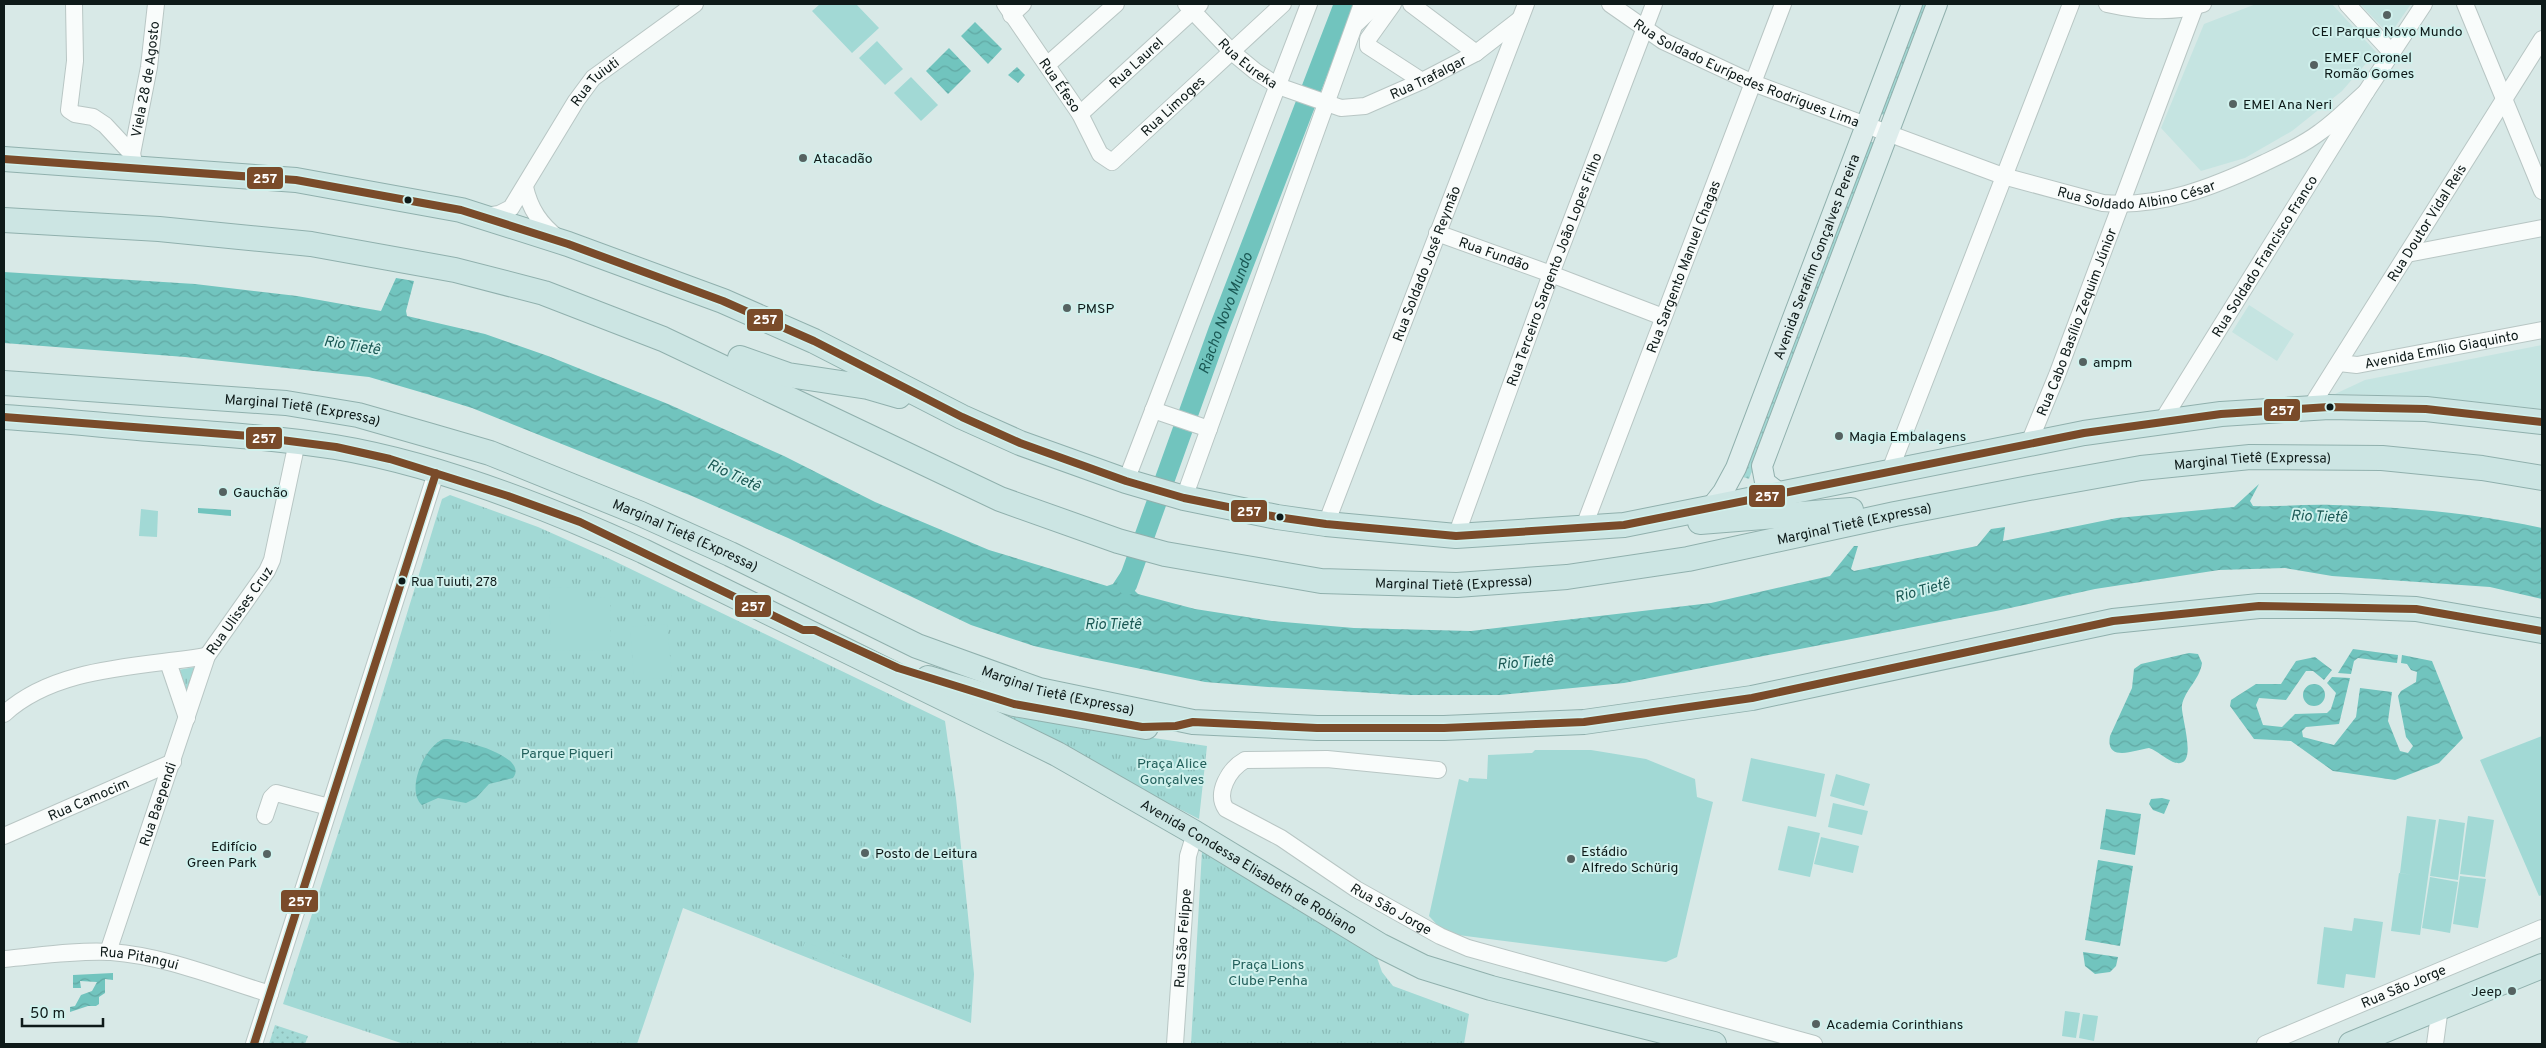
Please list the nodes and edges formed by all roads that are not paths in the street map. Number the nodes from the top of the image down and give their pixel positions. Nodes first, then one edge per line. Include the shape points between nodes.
1 (74, 4) edge
2 (156, 4) edge
3 (695, 4) edge
4 (1116, 4) edge
5 (1283, 4) edge
6 (1309, 4) edge
7 (1362, 4) edge
8 (1376, 4) edge
9 (1393, 4) edge
10 (1411, 4) edge
11 (1610, 4) edge
12 (1654, 4) edge
13 (1783, 4) edge
14 (1912, 4) edge
15 (1938, 4) edge
16 (2071, 4) edge
17 (2107, 4) edge
18 (2346, 4) edge
19 (2424, 4) edge
20 (2464, 4) edge
21 (2198, 5) edge
22 (1193, 6) edge
23 (1013, 7) edge
24 (1520, 9) edge
25 (1353, 27) junction
26 (1644, 29) junction
27 (2542, 39) edge
28 (1232, 52) junction
29 (1476, 52) junction
30 (2392, 53) junction
31 (1048, 65) junction
32 (1422, 81) junction
33 (1753, 82) junction
34 (1278, 86) junction
35 (2366, 92) junction
36 (2505, 99) junction
37 (1320, 101) junction
38 (1080, 114) junction
39 (1866, 125) junction
40 (1888, 134) junction
41 (4, 159) edge
42 (134, 161) junction
43 (1114, 162) joint
44 (2003, 176) junction
45 (525, 187) junction
46 (2542, 191) edge
47 (2120, 205) junction
48 (481, 217) junction
49 (4, 220) edge
50 (2542, 228) edge
51 (1437, 233) junction
52 (568, 244) junction
53 (2407, 254) junction
54 (1551, 274) junction
55 (1663, 317) junction
56 (2542, 330) edge
57 (663, 339) junction
58 (2339, 363) junction
59 (4, 383) edge
60 (2310, 408) junction
61 (1153, 410) junction
62 (4, 417) edge
63 (962, 417) junction
64 (2162, 421) junction
65 (2542, 422) edge
66 (1201, 426) junction
67 (297, 442) junction
68 (2029, 443) junction
69 (436, 473) junction
70 (1889, 473) junction
71 (2542, 478) edge
72 (1135, 484) junction
73 (1780, 494) junction
74 (1179, 496) junction
75 (1712, 506) junction
76 (1895, 514) junction
77 (1326, 524) junction
78 (1624, 525) junction
79 (1583, 529) junction
80 (1456, 536) junction
81 (804, 630) junction
82 (2542, 631) edge
83 (207, 656) junction
84 (168, 662) junction
85 (4, 714) edge
86 (187, 718) junction
87 (1193, 722) junction
88 (173, 762) junction
89 (1438, 770) dead end
90 (328, 807) junction
91 (265, 816) dead end
92 (1195, 833) junction
93 (4, 836) edge
94 (2542, 928) edge
95 (108, 952) junction
96 (4, 959) edge
97 (2542, 966) edge
98 (270, 994) junction
99 (2440, 1007) junction
100 (254, 1044) edge
101 (1175, 1044) edge
102 (1714, 1044) edge
103 (1814, 1044) edge
104 (2265, 1044) edge
105 (2351, 1044) edge
106 (2434, 1044) edge

1 - 42 street via 74,61 69,110 93,117 105,125
2 - 42 street, Viela 28 de Agosto
3 - 45 street, Rua Tuiuti via 593,78
4 - 31 street
5 - 28 street, Rua Limoges
6 - 34 street
7 - 25 street
8 - 25 street
9 - 32 street via 1368,39 1368,46
10 - 29 street
11 - 26 street, Rua Soldado Eurípedes Rodrigues Lima
12 - 26 street, Rua Terceiro Sargento João Lopes Filho
13 - 33 street, Rua Sargento Manuel Chagas
14 - 39 main road, Avenida Serafim Gonçalves Pereira
15 - 40 main road, Avenida Serafim Gonçalves Pereira
16 - 44 street
17 - 21 street via 2170,11
18 - 30 street
19 - 30 street
20 - 36 street
21 - 47 street, Rua Cabo Basílio Zequim Júnior
22 - 28 street, Rua Eureka
22 - 38 street, Rua Laurel
23 - 31 street, Rua Éfeso
24 - 29 street, Rua Trafalgar
24 - 51 street, Rua Soldado José Reymão
25 - 37 street
26 - 33 street, Rua Soldado Eurípedes Rodrigues Lima via 1685,53
26 - 54 street, Rua Terceiro Sargento João Lopes Filho
27 - 36 street, Rua Doutor Vidal Reis
28 - 34 street, Rua Eureka
28 - 43 street, Rua Limoges
29 - 32 street, Rua Trafalgar
30 - 35 street
31 - 38 street, Rua Éfeso
32 - 37 street, Rua Trafalgar via 1365,106 1341,108
33 - 39 street, Rua Soldado Eurípedes Rodrigues Lima
33 - 55 street, Rua Sargento Manuel Chagas
34 - 37 street, Rua Eureka
34 - 61 street
35 - 47 street, Rua Soldado Albino César via 2320,133 2233,178 2184,196
35 - 64 street, Rua Soldado Francisco Franco
36 - 46 street
36 - 53 street, Rua Doutor Vidal Reis
37 - 66 street
38 - 43 street, Rua Éfeso via 1100,154
39 - 40 street, Rua Soldado Eurípedes Rodrigues Lima
39 - 75 main road, Avenida Serafim Gonçalves Pereira via 1736,468
40 - 44 street, Rua Soldado Albino César
40 - 73 main road, Avenida Serafim Gonçalves Pereira via 1762,466 1765,482
41 - 42 highway
42 - 48 highway via 296,180 447,207
44 - 47 street, Rua Soldado Albino César via 2069,195
44 - 70 street
45 - 48 street, Rua Tuiuti via 506,212
45 - 52 street via 532,211 551,233
47 - 68 street, Rua Cabo Basílio Zequim Júnior
48 - 52 highway
49 - 57 highway via 159,229 312,244 446,268 544,293
50 - 53 street
51 - 54 street, Rua Fundão
51 - 77 street, Rua Soldado José Reymão
52 - 63 highway via 722,301 814,341
53 - 58 street, Rua Doutor Vidal Reis
54 - 55 street, Rua Fundão
54 - 80 street, Rua Terceiro Sargento João Lopes Filho
55 - 79 street, Rua Sargento Manuel Chagas
56 - 58 street, Avenida Emílio Giaquinto via 2357,365
57 - 63 highway via 696,339 780,373 868,387 951,417
57 - 76 highway, Marginal Tietê (Expressa) via 1000,499 1118,541 1165,554 1321,581 1457,585 1567,577 1688,558
58 - 60 street, Rua Doutor Vidal Reis
59 - 87 highway, Marginal Tietê (Expressa) via 286,403 358,415 490,453 641,514 918,646 1039,690
60 - 64 highway
60 - 65 highway via 2426,409
61 - 66 street
61 - 72 street
62 - 67 highway, Avenida Condessa Elisabeth de Robiano
63 - 72 highway via 1020,443
64 - 68 highway
66 - 74 street
67 - 69 highway, Avenida Condessa Elisabeth de Robiano via 336,447
67 - 83 street, Rua Ulisses Cruz via 272,560
68 - 70 highway
69 - 81 highway, Avenida Condessa Elisabeth de Robiano via 580,522
69 - 90 street
70 - 73 highway
71 - 76 highway, Marginal Tietê (Expressa) via 2382,458 2250,457 2141,468
72 - 74 highway
73 - 75 highway
74 - 77 highway
75 - 78 highway
76 - 78 highway via 1859,509 1646,529
77 - 80 highway
78 - 79 highway
79 - 80 highway
81 - 87 highway via 815,630 916,674 1014,704 1142,727
81 - 92 highway, Avenida Condessa Elisabeth de Robiano via 1057,754
82 - 87 highway, Marginal Tietê (Expressa) via 2416,610 2259,606 2113,621 1752,698 1584,722 1444,728 1317,728
83 - 84 street, Rua Ulisses Cruz
83 - 86 street, Rua Baependi
84 - 85 street, Rua Ulisses Cruz via 67,679 29,694
84 - 86 street
86 - 88 street, Rua Baependi
88 - 93 street, Rua Camocim
88 - 95 street, Rua Baependi
89 - 103 street, Rua São Jorge via 1327,759 1244,760 1230,774 1222,791 1222,803 1226,810 1281,838 1356,889 1468,948
90 - 91 street via 276,793 270,798
90 - 98 street
92 - 101 street, Rua São Felippe via 1188,856
92 - 102 highway, Avenida Condessa Elisabeth de Robiano via 1381,946 1423,967 1491,988
94 - 104 street, Rua São Jorge
95 - 96 street, Rua Pitangui
95 - 98 street, Rua Pitangui via 166,962
97 - 99 highway
98 - 100 street
99 - 105 highway
99 - 106 street

